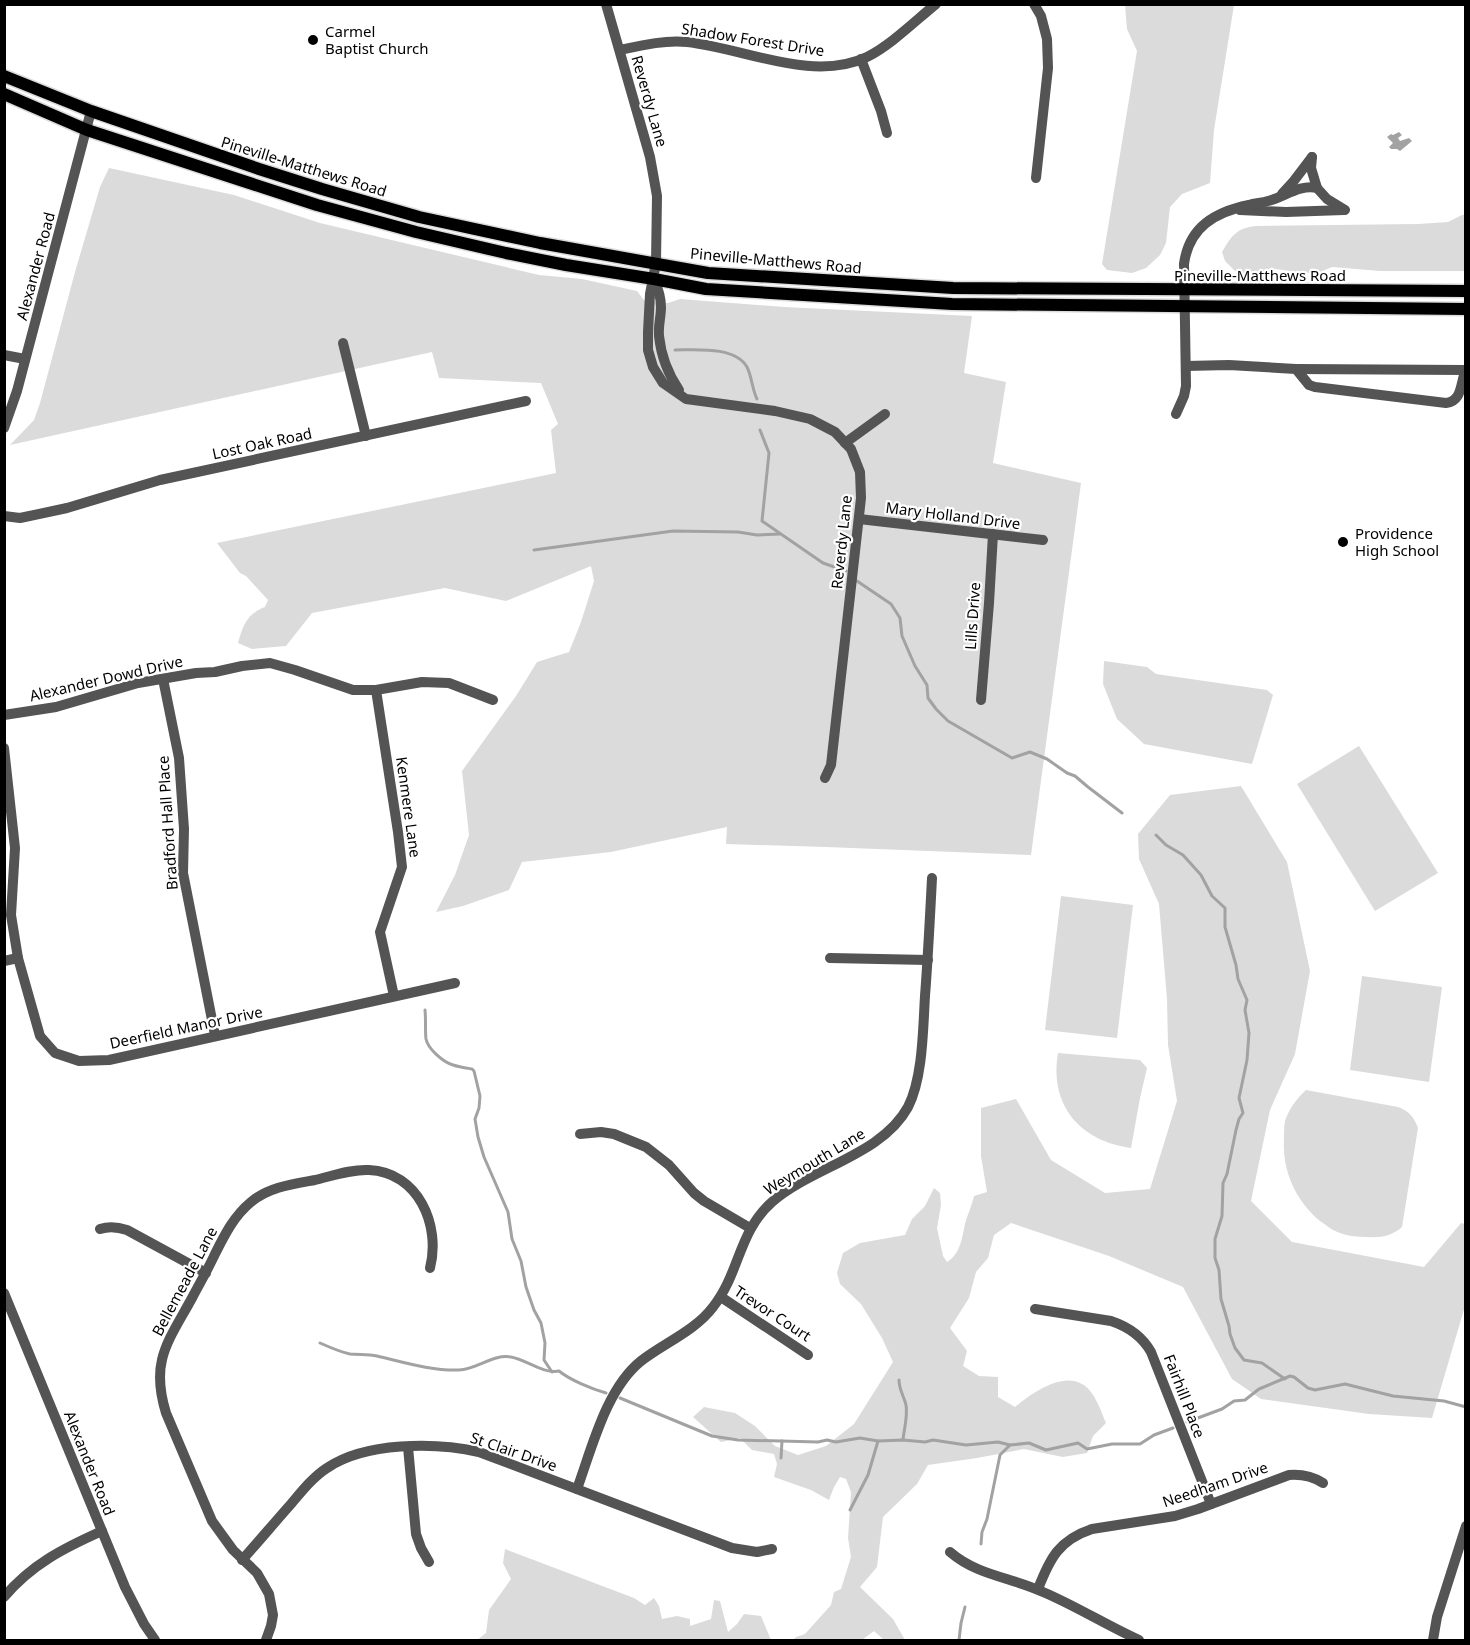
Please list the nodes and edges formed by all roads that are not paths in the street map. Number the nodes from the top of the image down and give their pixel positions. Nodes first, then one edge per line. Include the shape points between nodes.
1 (606, 4) edge
2 (936, 4) edge
3 (1034, 4) edge
4 (620, 50) junction
5 (861, 59) junction
6 (4, 76) edge
7 (4, 94) edge
8 (92, 111) junction
9 (87, 130) junction
10 (887, 133) dead end
11 (1036, 178) dead end
12 (1318, 190) junction
13 (1276, 198) junction
14 (1236, 209) junction
15 (1311, 212) junction
16 (656, 263) junction
17 (654, 279) junction
18 (1466, 291) edge
19 (1184, 297) junction
20 (1466, 309) edge
21 (343, 343) dead end
22 (4, 355) edge
23 (25, 359) junction
24 (1186, 366) junction
25 (1296, 369) junction
26 (1465, 370) edge
27 (526, 401) dead end
28 (885, 414) dead end
29 (1176, 414) dead end
30 (4, 428) edge
31 (366, 436) junction
32 (845, 443) junction
33 (4, 516) edge
34 (859, 519) junction
35 (993, 534) junction
36 (1043, 540) dead end
37 (163, 679) junction
38 (376, 690) junction
39 (493, 700) dead end
40 (981, 700) dead end
41 (4, 715) edge
42 (4, 748) edge
43 (825, 778) dead end
44 (933, 878) dead end
45 (18, 958) junction
46 (830, 958) dead end
47 (928, 960) junction
48 (4, 961) edge
49 (455, 982) dead end
50 (394, 996) junction
51 (215, 1035) junction
52 (580, 1134) dead end
53 (750, 1228) junction
54 (99, 1229) dead end
55 (430, 1268) dead end
56 (206, 1273) junction
57 (4, 1293) edge
58 (721, 1297) junction
59 (1035, 1309) dead end
60 (808, 1355) dead end
61 (408, 1446) junction
62 (1323, 1483) dead end
63 (577, 1489) junction
64 (1211, 1504) junction
65 (1465, 1529) edge
66 (102, 1531) junction
67 (772, 1549) dead end
68 (950, 1552) dead end
69 (242, 1560) junction
70 (429, 1562) dead end
71 (1038, 1589) junction
72 (4, 1598) edge
73 (155, 1641) edge
74 (266, 1641) edge
75 (1139, 1641) edge
76 (1433, 1641) edge

1 - 4 street, Reverdy Lane
2 - 5 street, Shadow Forest Drive
3 - 11 street via 1047,39 1048,68
4 - 5 street, Shadow Forest Drive via 664,41 689,42 823,67
4 - 16 street, Reverdy Lane via 657,196
5 - 10 street
6 - 8 main road, Pineville-Matthews Road
7 - 9 main road, Pineville-Matthews Road
8 - 9 street, Alexander Road
8 - 16 main road, Pineville-Matthews Road via 259,169 419,217
9 - 17 main road, Pineville-Matthews Road via 317,205 416,232 566,265
9 - 23 street, Alexander Road
12 - 13 street via 1306,186
12 - 13 street via 1312,157
12 - 15 street via 1317,205
12 - 15 street via 1345,210
13 - 14 street
14 - 15 street
14 - 19 street via 1209,220 1194,235 1185,256
16 - 17 street, Reverdy Lane
16 - 19 main road, Pineville-Matthews Road via 708,273
17 - 19 main road, Pineville-Matthews Road via 706,289 952,304
17 - 32 street, Reverdy Lane via 648,350 663,383 686,399 810,419 835,432
18 - 19 main road, Pineville-Matthews Road
19 - 20 main road, Pineville-Matthews Road
19 - 24 street
21 - 31 street
22 - 23 street
23 - 30 street, Alexander Road
24 - 25 street
24 - 29 street via 1184,396
25 - 26 street
25 - 26 street via 1309,386 1446,403 1454,402 1460,394
27 - 31 street, Lost Oak Road
28 - 32 street
31 - 33 street, Lost Oak Road via 160,480 67,508 20,518
32 - 34 street, Reverdy Lane via 860,472
34 - 35 street, Mary Holland Drive
34 - 43 street, Reverdy Lane via 831,765
35 - 36 street, Mary Holland Drive
35 - 40 street, Lills Drive
37 - 38 street, Alexander Dowd Drive via 270,663 354,690
37 - 41 street, Alexander Dowd Drive
37 - 51 street, Bradford Hall Place via 178,758 183,873
38 - 39 street, Alexander Dowd Drive via 422,682 449,683
38 - 50 street, Kenmere Lane via 402,867 380,932
42 - 45 street, Deerfield Manor Drive via 15,848 11,915
44 - 47 street, Weymouth Lane
45 - 48 street
45 - 51 street, Deerfield Manor Drive via 40,1036 55,1053 79,1061 110,1060
46 - 47 street
47 - 53 street, Weymouth Lane via 923,1040 908,1107 888,1132 781,1195
49 - 50 street, Deerfield Manor Drive
50 - 51 street, Deerfield Manor Drive
52 - 53 street via 614,1134 646,1147 704,1201
53 - 58 street, Weymouth Lane
54 - 56 street via 128,1230
55 - 56 street, Bellemeade Lane via 433,1241 420,1198 397,1178 368,1170 286,1186 259,1197 234,1218
56 - 69 street, Bellemeade Lane via 170,1338 159,1382 166,1413 206,1511
57 - 66 street, Alexander Road
58 - 60 street, Trevor Court
58 - 63 street, Weymouth Lane via 700,1321 639,1363 617,1388
59 - 64 street, Fairhill Place via 1111,1321 1139,1336 1151,1353
61 - 63 street, St Clair Drive via 479,1452
61 - 69 street, St Clair Drive via 356,1453 326,1468
61 - 70 street via 416,1534
62 - 64 street, Needham Drive via 1310,1476 1289,1475
63 - 67 street, St Clair Drive via 732,1548 757,1552
64 - 71 street, Needham Drive via 1175,1516 1080,1533 1067,1540 1050,1560
65 - 76 street
66 - 72 street via 47,1559
66 - 73 street, Alexander Road via 135,1607
68 - 71 street via 980,1571
69 - 74 street, Bellemeade Lane via 257,1573 269,1594 273,1615
71 - 75 street

